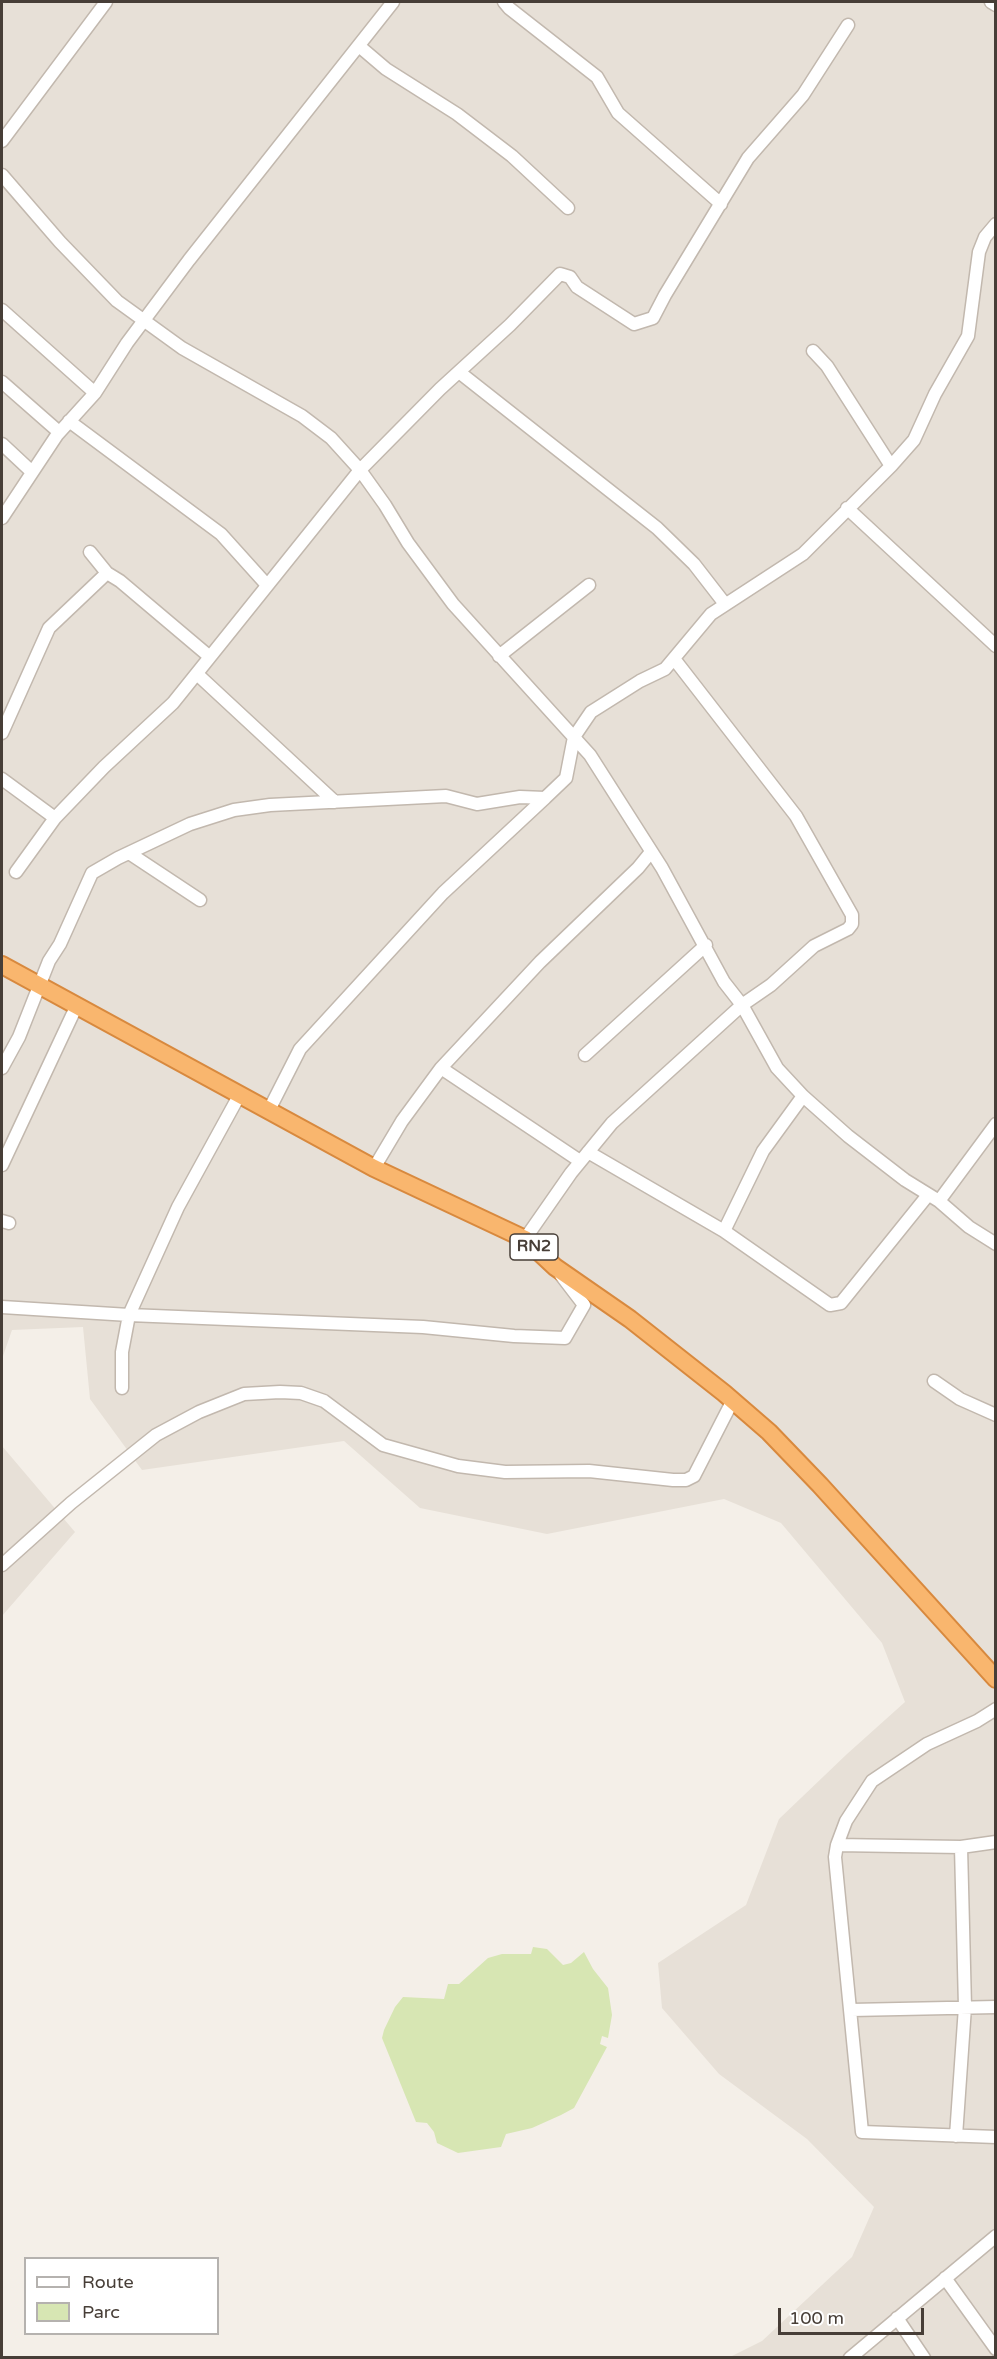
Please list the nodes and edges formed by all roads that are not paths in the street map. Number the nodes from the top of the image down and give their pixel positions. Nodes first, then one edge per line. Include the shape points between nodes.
1 (106, 2) edge
2 (393, 2) edge
3 (504, 2) edge
4 (991, 2) edge
5 (996, 5) edge
6 (848, 25) dead end
7 (359, 46) junction
8 (2, 141) edge
9 (2, 175) edge
10 (721, 204) junction
11 (568, 208) dead end
12 (996, 224) edge
13 (2, 310) edge
14 (144, 321) junction
15 (813, 351) dead end
16 (459, 372) junction
17 (2, 382) edge
18 (95, 393) junction
19 (69, 421) junction
20 (59, 432) junction
21 (2, 444) edge
22 (891, 466) junction
23 (360, 470) junction
24 (32, 472) junction
25 (847, 508) junction
26 (2, 518) edge
27 (90, 552) dead end
28 (107, 573) junction
29 (266, 584) junction
30 (589, 585) dead end
31 (725, 604) junction
32 (996, 646) edge
33 (499, 656) junction
34 (210, 657) junction
35 (675, 660) junction
36 (197, 674) junction
37 (2, 733) edge
38 (574, 736) junction
39 (2, 779) edge
40 (545, 798) junction
41 (335, 802) junction
42 (55, 818) junction
43 (651, 852) junction
44 (129, 853) junction
45 (16, 872) dead end
46 (200, 900) dead end
47 (705, 945) junction
48 (2, 965) edge
49 (39, 986) junction
50 (77, 1005) junction
51 (742, 1005) junction
52 (585, 1055) dead end
53 (2, 1068) edge
54 (441, 1068) junction
55 (240, 1094) junction
56 (803, 1096) junction
57 (269, 1110) junction
58 (996, 1125) edge
59 (584, 1157) junction
60 (2, 1165) edge
61 (374, 1168) junction
62 (933, 1198) junction
63 (724, 1231) junction
64 (525, 1239) junction
65 (996, 1245) edge
66 (555, 1267) junction
67 (2, 1307) edge
68 (129, 1315) junction
69 (934, 1382) dead end
70 (122, 1388) dead end
71 (733, 1400) junction
72 (996, 1415) edge
73 (2, 1564) edge
74 (996, 1679) edge
75 (996, 1709) edge
76 (996, 1842) edge
77 (837, 1845) junction
78 (961, 1847) junction
79 (965, 2007) junction
80 (996, 2007) edge
81 (851, 2010) junction
82 (956, 2136) junction
83 (996, 2137) edge
84 (996, 2236) edge
85 (945, 2278) junction
86 (897, 2318) junction
87 (996, 2349) edge
88 (850, 2358) edge
89 (924, 2358) edge

1 - 8 street
2 - 7 street
3 - 10 street via 597,77 618,113
4 - 5 street
6 - 10 street via 804,95 748,158
7 - 11 street via 512,156
7 - 14 street
9 - 14 street via 117,301
10 - 16 street via 653,318 634,324 560,274
12 - 22 street via 979,252 968,336 935,393 919,433
13 - 18 street
14 - 18 street
14 - 23 street via 182,348 302,416
15 - 22 street via 831,371
16 - 23 street
16 - 31 street via 657,528 694,564
17 - 20 street
18 - 19 street
19 - 20 street
19 - 29 street via 221,534
20 - 24 street
21 - 24 street
22 - 25 street
23 - 29 street
23 - 33 street via 431,576
24 - 26 street
25 - 31 street via 802,554
25 - 32 street
27 - 28 street
28 - 34 street
28 - 37 street via 49,628
29 - 34 street
30 - 33 street
31 - 35 street via 711,614
33 - 38 street
34 - 36 street
35 - 38 street via 591,712
35 - 51 street via 796,816 852,915 848,929 813,946 771,985
36 - 41 street
36 - 42 street via 173,703
38 - 40 street via 566,778
38 - 43 street
39 - 42 street
40 - 41 street via 520,796 477,804 446,796
40 - 57 street via 443,893 300,1049
41 - 44 street via 234,810 190,824
42 - 45 street
43 - 47 street
43 - 54 street
44 - 46 street
44 - 49 street via 92,873
47 - 51 street via 724,982
47 - 52 street
48 - 49 highway, RN2
49 - 50 highway, RN2
49 - 53 street
50 - 55 highway, RN2
50 - 60 street
51 - 56 street via 777,1068
51 - 59 street via 612,1123
54 - 59 street
54 - 61 street
55 - 57 highway, RN2
55 - 68 street via 178,1207
56 - 62 street via 849,1136
56 - 63 street via 764,1151
57 - 61 highway, RN2
58 - 62 street
59 - 63 street
59 - 64 street
61 - 64 highway, RN2
62 - 63 street via 836,1305 830,1305
62 - 65 street
64 - 66 highway, RN2
66 - 68 street via 584,1305 566,1338 423,1327
66 - 71 highway, RN2 via 630,1319
67 - 68 street
68 - 70 street via 122,1352
69 - 72 street
71 - 73 street via 694,1476 673,1480 589,1471 505,1472 458,1466 383,1445 324,1401 301,1393 244,1395 199,1412 156,1435
71 - 74 highway, RN2 via 820,1485
75 - 77 street via 927,1744 872,1781 846,1821
76 - 78 street
77 - 78 street
77 - 81 street via 837,1882
78 - 79 street
79 - 80 street
79 - 81 street
79 - 82 street
81 - 82 street via 862,2132
82 - 83 street
84 - 85 street
85 - 86 street
85 - 87 street
86 - 88 street
86 - 89 street

